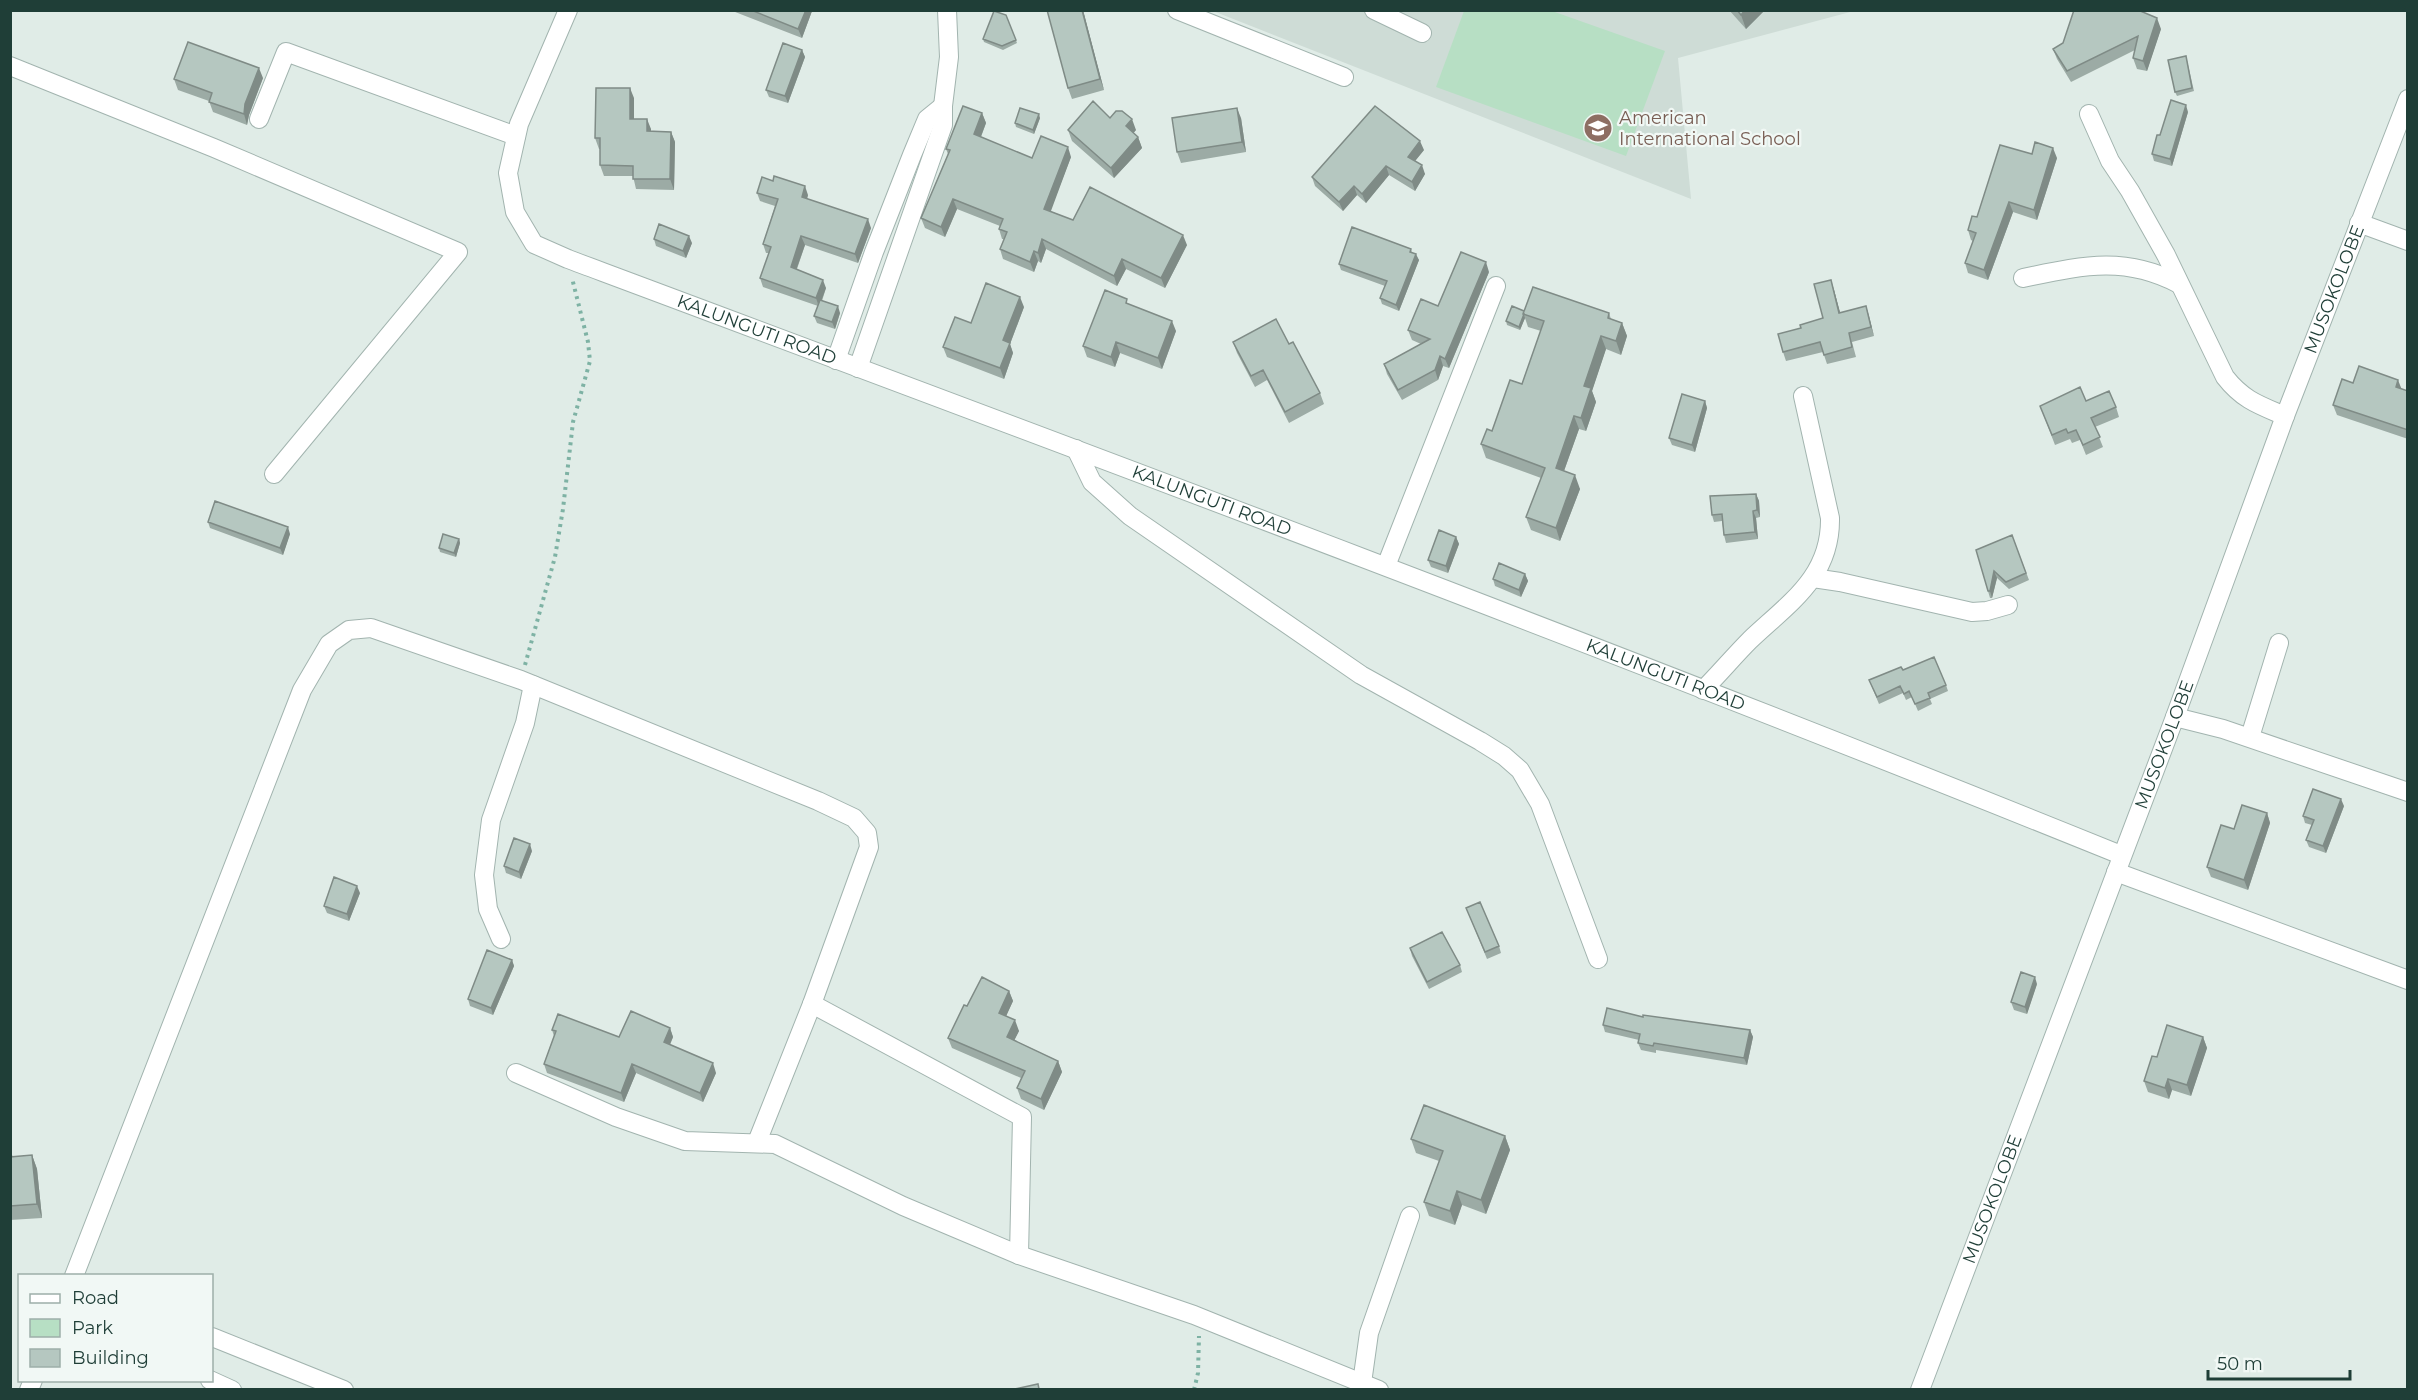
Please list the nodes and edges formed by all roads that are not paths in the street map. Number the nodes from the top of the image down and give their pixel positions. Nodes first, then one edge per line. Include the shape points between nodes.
1 (568, 10) edge
2 (947, 10) edge
3 (1177, 10) edge
4 (1374, 10) edge
5 (1422, 33) dead end
6 (10, 66) edge
7 (1344, 77) dead end
8 (2408, 99) edge
9 (943, 106) junction
10 (2090, 114) dead end
11 (259, 119) dead end
12 (516, 136) junction
13 (2359, 223) junction
14 (2408, 241) edge
15 (2023, 278) dead end
16 (2180, 284) junction
17 (1496, 286) dead end
18 (836, 360) junction
19 (858, 368) junction
20 (1803, 396) dead end
21 (2285, 416) junction
22 (1076, 449) junction
23 (274, 474) dead end
24 (1386, 566) junction
25 (1813, 578) junction
26 (2008, 605) dead end
27 (2279, 643) dead end
28 (527, 682) junction
29 (1704, 690) junction
30 (2175, 717) junction
31 (2250, 738) junction
32 (2408, 792) edge
33 (2118, 864) junction
34 (501, 939) dead end
35 (1598, 959) dead end
36 (2408, 980) edge
37 (812, 1004) junction
38 (516, 1073) dead end
39 (757, 1142) junction
40 (1410, 1216) dead end
41 (1019, 1254) junction
42 (74, 1274) edge
43 (213, 1337) edge
44 (213, 1381) edge
45 (1362, 1383) junction
46 (232, 1389) edge
47 (344, 1389) edge
48 (1379, 1389) edge
49 (1920, 1389) edge

1 - 12 street, KALUNGUTI ROAD
2 - 9 street via 949,57
3 - 7 street
4 - 5 street
6 - 23 street via 459,252
8 - 13 street, MUSOKOLOBE
9 - 18 street via 927,119
9 - 19 street via 943,125
10 - 16 street via 2110,161
11 - 12 street via 286,52
12 - 18 street, KALUNGUTI ROAD via 508,173 515,212 534,244
13 - 14 street
13 - 21 street, MUSOKOLOBE
15 - 16 street via 2084,265 2125,266 2156,272
16 - 21 street via 2225,377 2236,391
17 - 24 street
18 - 19 street, KALUNGUTI ROAD
19 - 22 street, KALUNGUTI ROAD
20 - 25 street via 1830,518 1831,539
21 - 30 street, MUSOKOLOBE
22 - 24 street, KALUNGUTI ROAD
22 - 35 street via 1092,482 1130,516 1361,675 1480,741 1520,770 1540,804
24 - 29 street, KALUNGUTI ROAD
25 - 26 street via 1972,612
25 - 29 street
27 - 31 street
28 - 34 street via 525,723 491,820 484,875 488,909
28 - 37 street via 819,801 854,818 867,832 869,847
28 - 42 street via 371,628 349,630 329,644 302,690
29 - 33 street, KALUNGUTI ROAD via 1937,781
30 - 31 street
30 - 33 street, MUSOKOLOBE
31 - 32 street
33 - 36 street, KALUNGUTI ROAD
33 - 49 street, MUSOKOLOBE
37 - 39 street
37 - 41 street via 1022,1117
38 - 39 street via 616,1117 685,1141
39 - 41 street via 775,1144 903,1206
40 - 45 street via 1369,1333
41 - 45 street via 1194,1314
43 - 47 street
44 - 46 street
45 - 48 street

